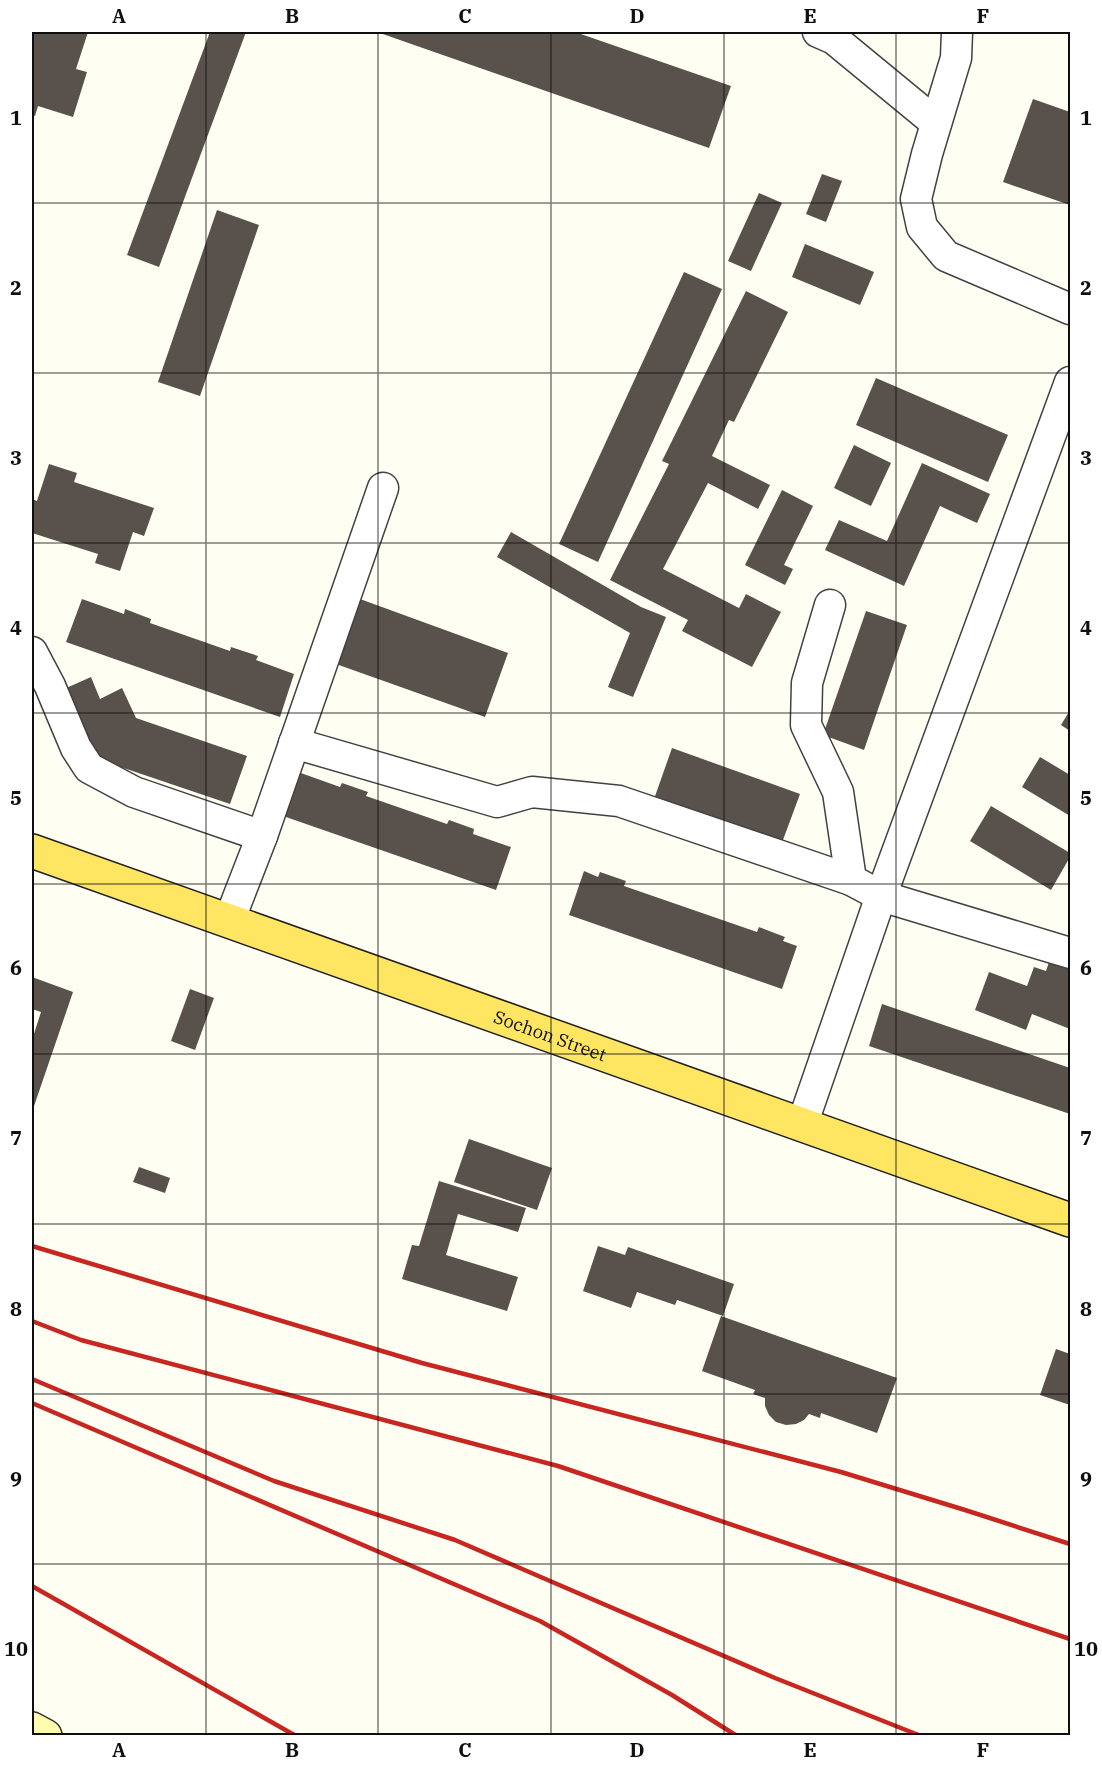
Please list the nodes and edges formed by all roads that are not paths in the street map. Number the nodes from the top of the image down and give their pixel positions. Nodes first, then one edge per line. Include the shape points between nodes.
1 (818, 32) edge
2 (957, 32) edge
3 (936, 123) junction
4 (1071, 309) edge
5 (1071, 382) edge
6 (383, 488) dead end
7 (830, 605) dead end
8 (32, 652) edge
9 (294, 743) junction
10 (262, 836) junction
11 (32, 851) edge
12 (851, 880) junction
13 (881, 896) junction
14 (230, 921) junction
15 (1071, 953) edge
16 (802, 1125) junction
17 (1071, 1220) edge
18 (32, 1729) edge
19 (45, 1736) edge

1 - 3 street via 834,39
2 - 3 street via 956,58
3 - 4 street via 916,199 922,227 945,256
5 - 13 street
6 - 9 street
7 - 12 street via 807,683 807,725 838,792
8 - 10 street via 89,768 134,792
9 - 10 street
9 - 12 street via 497,802 532,792 619,801
10 - 14 street
11 - 14 main road, Sochon Street
12 - 13 street
13 - 15 street
13 - 16 street
14 - 16 main road, Sochon Street
16 - 17 main road, Sochon Street
18 - 19 street

